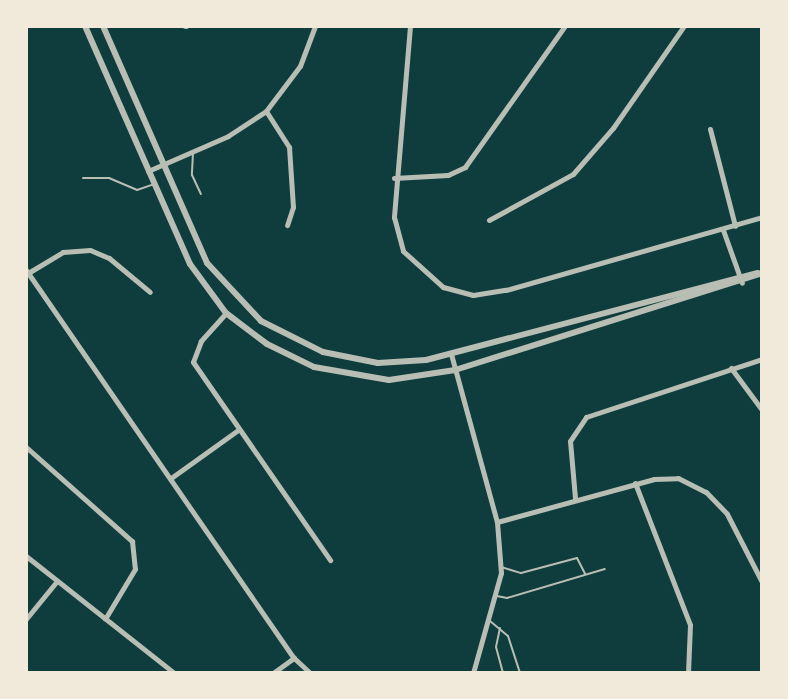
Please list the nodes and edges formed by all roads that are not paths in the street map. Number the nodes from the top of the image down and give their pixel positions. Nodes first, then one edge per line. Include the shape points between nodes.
1 (85, 26) edge
2 (103, 26) edge
3 (315, 26) edge
4 (410, 26) edge
5 (565, 26) edge
6 (684, 26) edge
7 (266, 111) junction
8 (710, 129) dead end
9 (192, 151) junction
10 (162, 165) junction
11 (148, 171) junction
12 (83, 178) dead end
13 (394, 178) junction
14 (154, 184) junction
15 (201, 194) dead end
16 (762, 217) edge
17 (489, 220) dead end
18 (287, 225) dead end
19 (735, 226) junction
20 (723, 230) junction
21 (27, 271) edge
22 (739, 275) junction
23 (742, 283) junction
24 (150, 292) dead end
25 (226, 313) junction
26 (451, 354) junction
27 (762, 359) edge
28 (731, 368) junction
29 (455, 370) junction
30 (762, 410) edge
31 (238, 430) junction
32 (26, 447) edge
33 (171, 478) junction
34 (635, 483) junction
35 (575, 498) junction
36 (497, 522) junction
37 (26, 556) edge
38 (330, 560) dead end
39 (501, 567) junction
40 (605, 569) dead end
41 (585, 575) junction
42 (57, 581) junction
43 (762, 582) edge
44 (495, 596) junction
45 (26, 619) edge
46 (105, 619) junction
47 (489, 620) junction
48 (500, 627) junction
49 (294, 658) junction
50 (174, 673) edge
51 (273, 673) edge
52 (310, 673) edge
53 (473, 673) edge
54 (503, 673) edge
55 (520, 673) edge
56 (688, 673) edge

1 - 11 street
2 - 10 street
3 - 7 street via 300,66
4 - 13 street
5 - 13 street via 465,167 448,175
6 - 17 street via 613,128 573,174
7 - 9 street
7 - 18 street via 289,147 293,207
8 - 19 street
9 - 10 street
9 - 15 lane via 192,175
10 - 11 street
10 - 26 street via 207,263 261,321 302,344 352,360 403,363
11 - 14 street
12 - 14 lane via 109,178 137,190
13 - 20 street via 394,217 403,251 430,281 456,293 506,290
14 - 25 street via 181,248
16 - 19 street
19 - 20 street
20 - 22 street
21 - 24 street via 63,252 90,250 109,258
21 - 33 street
22 - 23 street
22 - 23 street via 762,273
22 - 26 street
23 - 29 street
25 - 29 street via 291,358 339,374 389,380
25 - 31 street via 201,341 193,362
26 - 29 street
27 - 28 street
28 - 30 street
28 - 35 street via 586,417 570,441
29 - 36 street
31 - 33 street
31 - 38 street
32 - 46 street via 132,541 135,569
33 - 49 street
34 - 35 street
34 - 43 street via 678,478 706,492 739,531
34 - 56 street via 690,625
35 - 36 street
36 - 39 street
37 - 42 street
39 - 41 lane via 521,573 577,558
39 - 44 street
40 - 41 lane
41 - 44 lane via 507,598
42 - 45 street
42 - 46 street
44 - 47 street
46 - 50 street
47 - 48 lane
47 - 53 street
48 - 54 lane via 496,647
48 - 55 lane
49 - 51 street
49 - 52 street

